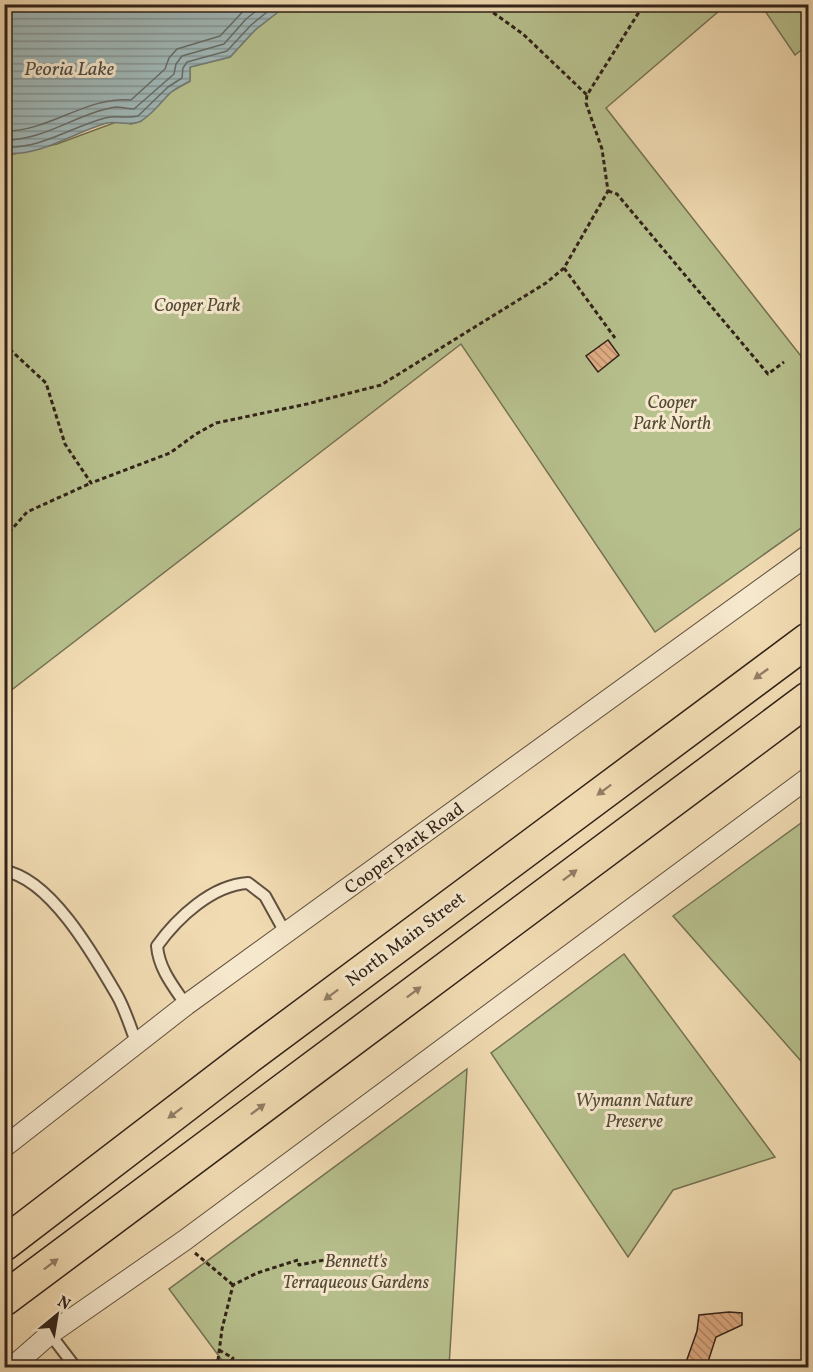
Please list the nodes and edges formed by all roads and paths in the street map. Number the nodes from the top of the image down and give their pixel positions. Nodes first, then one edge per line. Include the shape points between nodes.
1 (481, 4) edge
2 (644, 4) edge
3 (587, 95) junction
4 (608, 191) junction
5 (564, 268) junction
6 (615, 338) dead end
7 (4, 345) edge
8 (784, 362) dead end
9 (91, 483) junction
10 (4, 538) edge
11 (808, 555) edge
12 (808, 640) edge
13 (808, 699) edge
14 (808, 778) edge
15 (4, 871) edge
16 (286, 934) junction
17 (186, 1005) junction
18 (136, 1044) junction
19 (4, 1147) edge
20 (184, 1240) junction
21 (4, 1244) edge
22 (334, 1258) dead end
23 (233, 1285) junction
24 (4, 1299) edge
25 (50, 1334) junction
26 (219, 1350) junction
27 (11, 1368) edge
28 (76, 1368) edge
29 (217, 1368) edge
30 (227, 1368) edge

1 - 3 path via 529,40
2 - 3 path
3 - 4 path via 586,103 602,149
4 - 5 path
4 - 8 path via 617,194 768,374
5 - 6 path
5 - 9 path via 546,284 381,385 216,423 170,453
7 - 9 path via 46,382 65,444
9 - 10 path via 27,512
11 - 16 street, Cooper Park Road
12 -> 21 highway, North Main Street
24 -> 13 highway
14 - 20 street
15 - 18 lane via 16,873 43,890 75,930 119,999
16 - 17 street, Cooper Park Road
16 - 17 lane via 265,896 248,882 210,894 157,946 166,976
17 - 18 street, Cooper Park Road
18 - 19 street, Cooper Park Road
20 - 23 path
20 - 25 street
22 - 23 path via 297,1266 298,1260
23 - 26 path
25 - 27 street
25 - 28 lane
26 - 29 path
26 - 30 path via 233,1358

